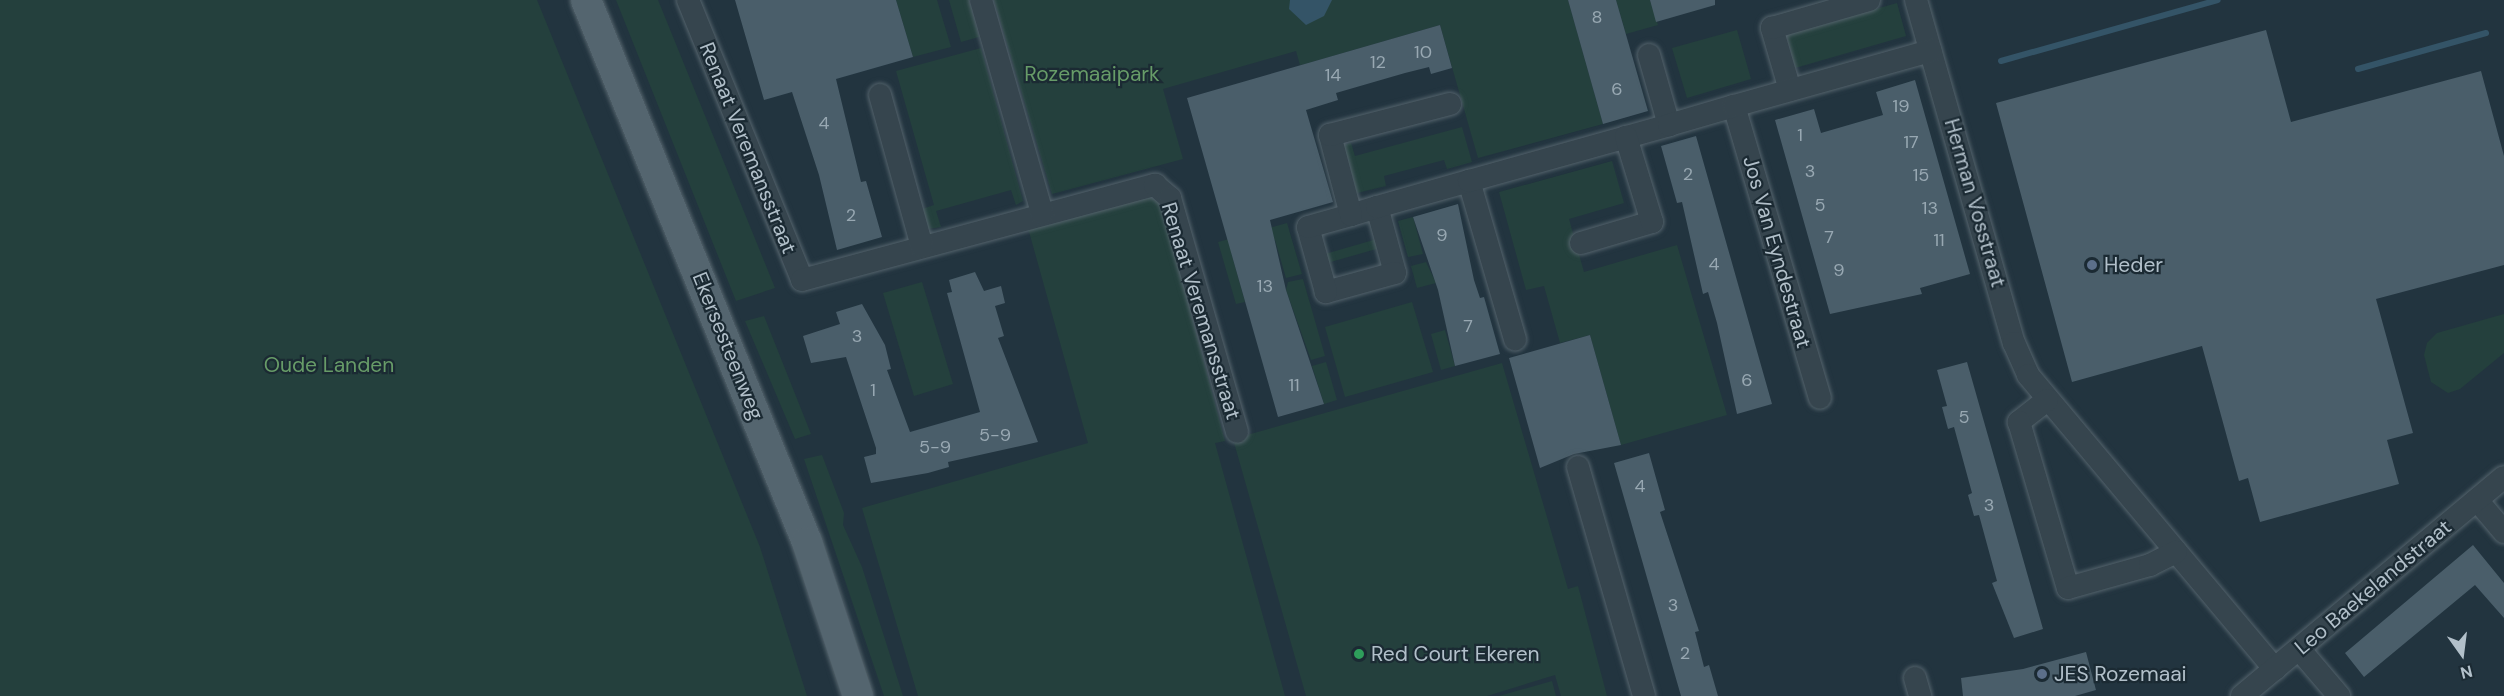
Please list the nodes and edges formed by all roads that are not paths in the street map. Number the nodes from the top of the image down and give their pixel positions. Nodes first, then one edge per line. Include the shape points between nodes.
1 (586, 0) edge
2 (688, 0) edge
3 (981, 0) edge
4 (1869, 0) edge
5 (1916, 0) edge
6 (1930, 51) junction
7 (1649, 55) dead end
8 (1790, 90) junction
9 (880, 95) dead end
10 (1450, 104) dead end
11 (1734, 106) junction
12 (1669, 124) junction
13 (1626, 137) junction
14 (1469, 181) junction
15 (1377, 207) junction
16 (1042, 213) junction
17 (1351, 215) junction
18 (1581, 243) dead end
19 (922, 246) junction
20 (1515, 339) dead end
21 (1820, 398) dead end
22 (2047, 400) junction
23 (1237, 432) dead end
24 (1578, 467) dead end
25 (2504, 477) edge
26 (2477, 500) junction
27 (2504, 532) edge
28 (2176, 552) junction
29 (2299, 649) junction
30 (2275, 669) junction
31 (858, 696) edge
32 (1644, 696) edge
33 (2242, 696) edge
34 (2339, 696) edge

1 - 31 main road, Ekersesteenweg via 807,542
2 - 19 street, Renaat Veremansstraat via 802,280
3 - 16 street
4 - 8 street via 1772,28
5 - 6 street, Herman Vosstraat
6 - 8 street
6 - 22 street, Herman Vosstraat via 2014,343 2028,375
7 - 12 street
8 - 11 street
9 - 19 street
10 - 17 street via 1330,135
11 - 12 street
11 - 21 street, Jos Van Eyndestraat
12 - 13 street
13 - 14 street
13 - 18 street via 1652,222
14 - 15 street
14 - 20 street
15 - 17 street
15 - 17 street via 1395,273 1326,292 1308,227
16 - 19 street, Renaat Veremansstraat
16 - 23 street, Renaat Veremansstraat via 1145,185 1164,190 1170,198
22 - 28 street, Herman Vosstraat
22 - 28 street via 2019,422 2068,588 2150,565
24 - 32 street
25 - 26 street, Leo Baekelandstraat
26 - 27 street
26 - 29 street, Leo Baekelandstraat
28 - 30 street, Herman Vosstraat
29 - 30 street, Leo Baekelandstraat
29 - 34 street
30 - 33 street, Leo Baekelandstraat

